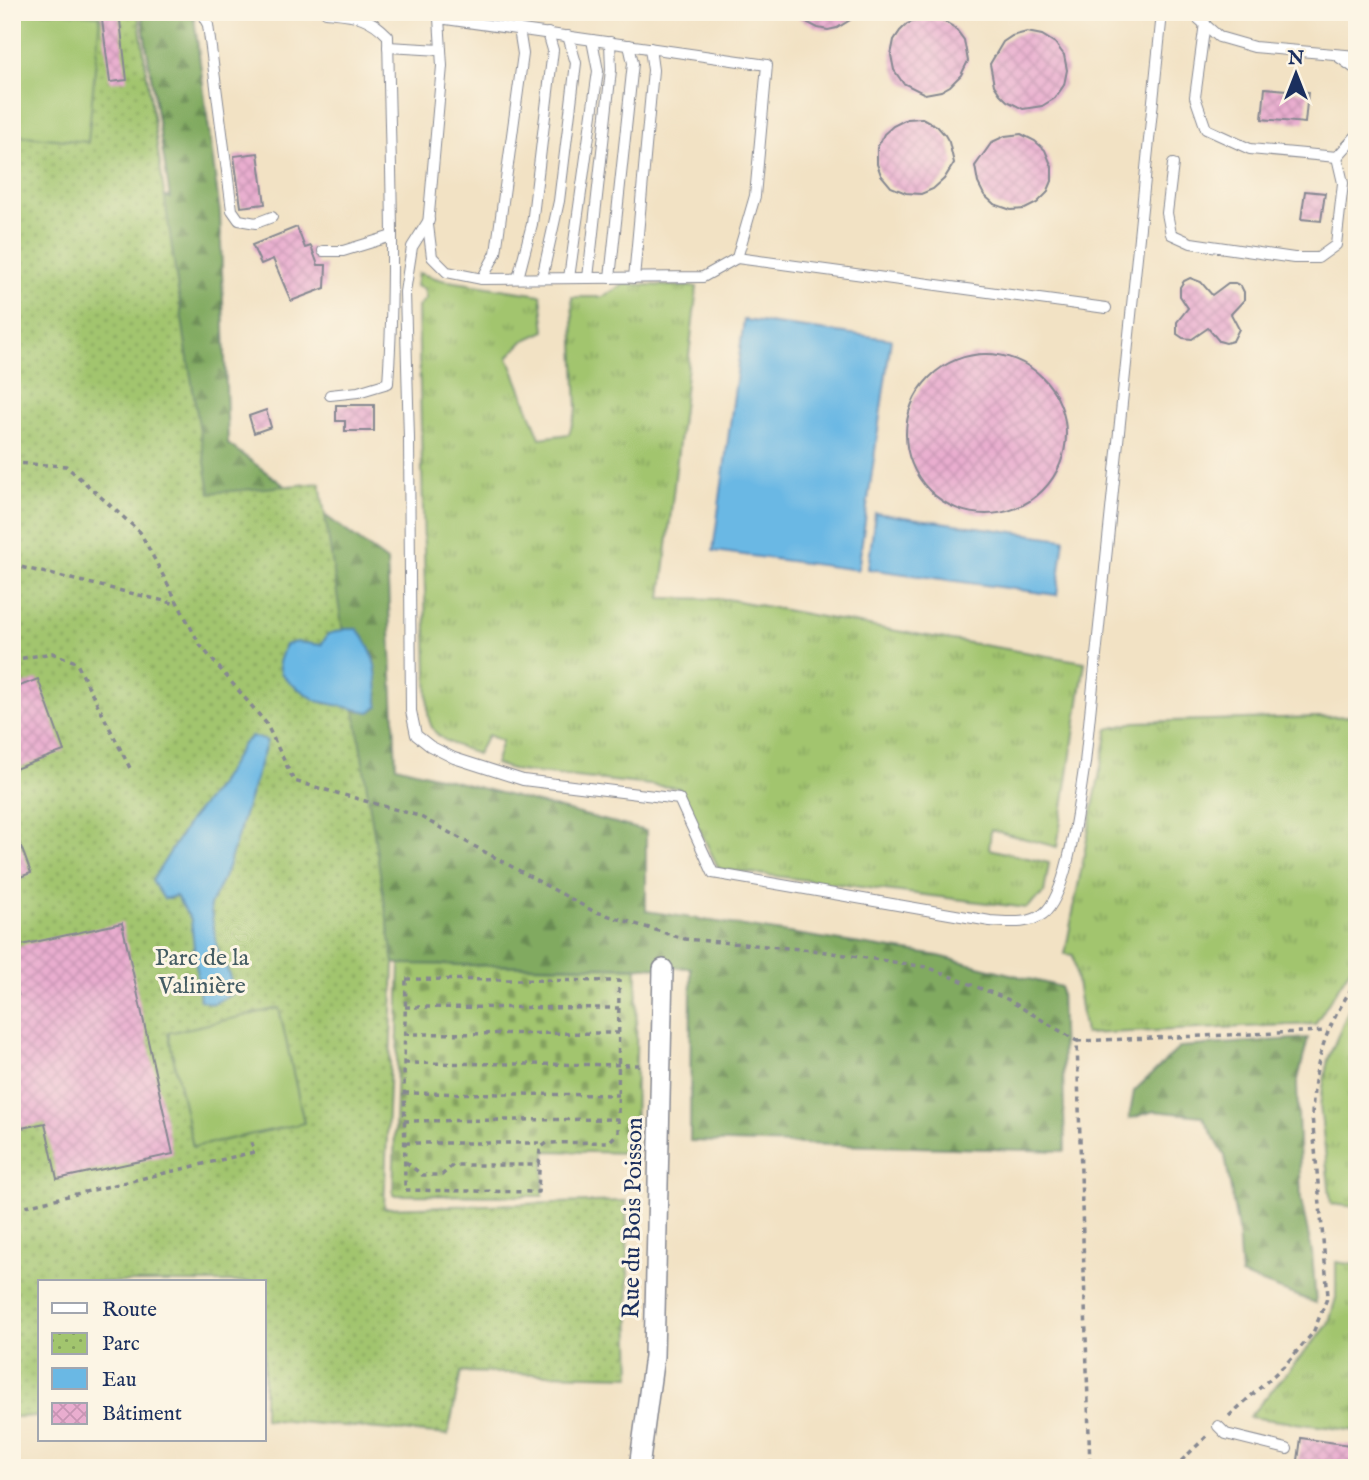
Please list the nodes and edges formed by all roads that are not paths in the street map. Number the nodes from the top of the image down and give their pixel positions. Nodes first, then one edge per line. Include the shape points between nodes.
1 (201, 12) edge
2 (326, 12) edge
3 (1191, 12) edge
4 (439, 15) edge
5 (1161, 23) dead end
6 (1205, 23) junction
7 (519, 29) junction
8 (548, 33) junction
9 (568, 36) junction
10 (592, 40) junction
11 (610, 42) junction
12 (629, 45) junction
13 (388, 47) junction
14 (650, 48) junction
15 (442, 51) junction
16 (1336, 55) junction
17 (1357, 56) edge
18 (1357, 69) edge
19 (1357, 135) edge
20 (1338, 158) junction
21 (1173, 163) dead end
22 (272, 217) dead end
23 (429, 220) junction
24 (391, 236) junction
25 (323, 251) dead end
26 (737, 258) junction
27 (518, 278) junction
28 (542, 278) junction
29 (569, 278) junction
30 (588, 278) junction
31 (610, 278) junction
32 (634, 278) junction
33 (482, 279) junction
34 (1106, 308) dead end
35 (330, 395) dead end
36 (663, 969) dead end
37 (1218, 1426) road end
38 (1287, 1449) dead end
39 (639, 1468) edge

1 - 22 lane via 208,25 232,209 239,220 256,223
2 - 13 lane via 374,22 388,36
3 - 6 lane
4 - 7 lane
4 - 15 lane
5 - 23 lane via 1085,763 1067,865 1054,905 1042,916 1024,922 990,921 713,873 679,799 523,780 454,758 416,734 411,711 405,292 412,247
6 - 16 lane via 1219,37 1254,47
6 - 20 lane via 1195,97 1206,129 1250,149
7 - 8 lane
7 - 33 lane via 523,54 496,253
8 - 9 lane
8 - 27 lane via 553,51 533,210
9 - 10 lane
9 - 28 lane via 576,63 559,201
10 - 11 lane
10 - 29 lane via 598,71
11 - 12 lane
11 - 30 lane via 611,70
12 - 14 lane
12 - 31 lane via 633,63
13 - 15 lane
13 - 24 lane
14 - 26 lane via 767,65 755,196
14 - 32 lane via 653,70
15 - 23 lane
16 - 17 lane
16 - 18 lane
19 - 20 lane
20 - 21 lane via 1343,183 1336,245 1318,258 1191,243 1171,234 1167,213
23 - 33 lane via 432,257 447,272
24 - 25 lane via 343,251
24 - 35 lane via 388,383
26 - 32 lane via 703,277
26 - 34 lane
27 - 28 lane
27 - 33 lane
28 - 29 lane
29 - 30 lane
30 - 31 lane
31 - 32 lane
36 - 39 street, Rue du Bois Poisson via 654,1356
37 - 38 lane via 1226,1434

